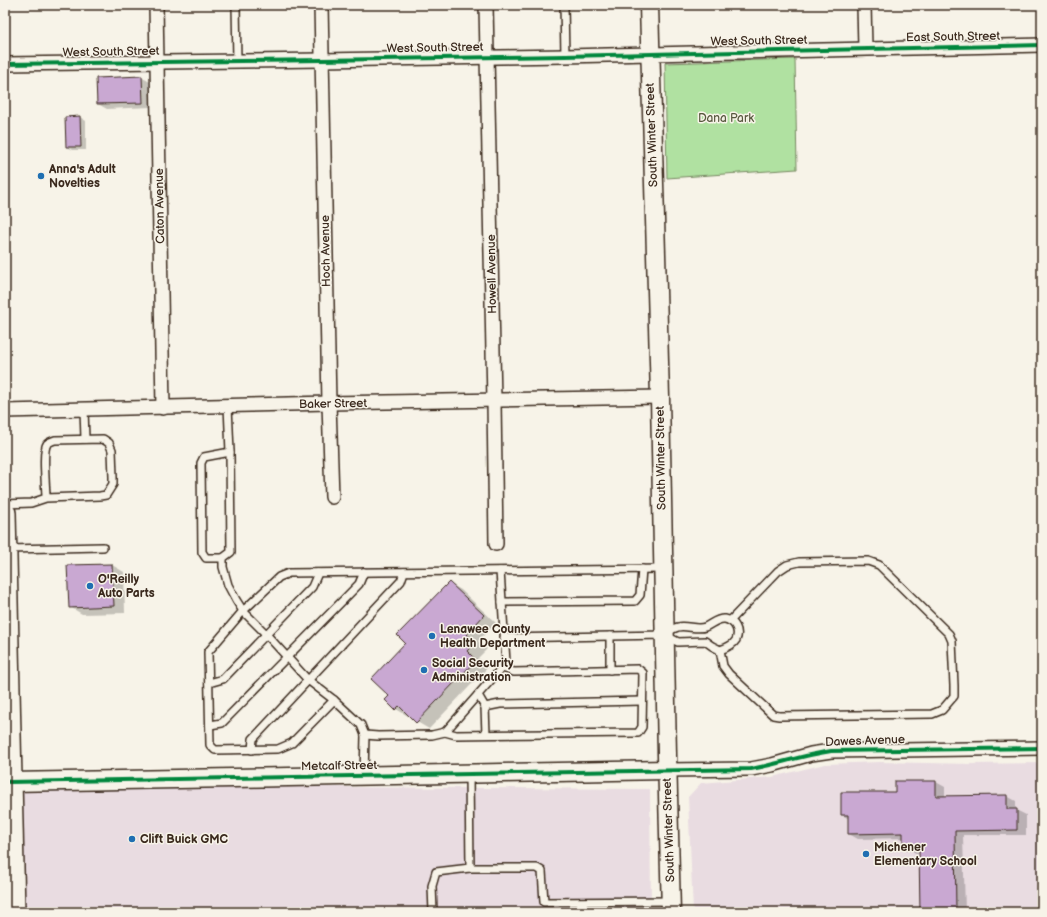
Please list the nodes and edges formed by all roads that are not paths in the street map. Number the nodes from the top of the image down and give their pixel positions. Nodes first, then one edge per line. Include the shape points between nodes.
1 (156, 5) edge
2 (236, 5) edge
3 (321, 5) edge
4 (486, 5) edge
5 (564, 5) edge
6 (648, 5) edge
7 (864, 5) edge
8 (1042, 45) edge
9 (865, 48) junction
10 (650, 54) junction
11 (565, 56) junction
12 (487, 57) junction
13 (322, 60) junction
14 (237, 61) junction
15 (157, 62) junction
16 (5, 64) edge
17 (660, 397) junction
18 (494, 401) junction
19 (329, 404) junction
20 (228, 406) junction
21 (163, 408) junction
22 (84, 409) junction
23 (5, 411) edge
24 (86, 439) junction
25 (230, 452) junction
26 (332, 497) dead end
27 (46, 498) junction
28 (5, 504) edge
29 (5, 513) edge
30 (5, 537) edge
31 (496, 544) dead end
32 (103, 547) dead end
33 (222, 558) junction
34 (642, 569) junction
35 (663, 569) junction
36 (500, 571) junction
37 (364, 572) junction
38 (404, 572) junction
39 (318, 573) junction
40 (502, 602) junction
41 (243, 611) junction
42 (6, 620) edge
43 (730, 620) junction
44 (705, 627) junction
45 (266, 634) junction
46 (664, 634) junction
47 (610, 636) junction
48 (504, 638) junction
49 (705, 641) junction
50 (720, 650) junction
51 (287, 656) junction
52 (6, 665) edge
53 (502, 668) junction
54 (610, 670) junction
55 (308, 680) junction
56 (209, 683) junction
57 (478, 695) junction
58 (334, 700) junction
59 (642, 701) junction
60 (7, 706) edge
61 (486, 707) junction
62 (210, 725) junction
63 (7, 729) edge
64 (445, 732) junction
65 (486, 734) junction
66 (365, 735) junction
67 (1042, 748) edge
68 (252, 750) junction
69 (667, 770) junction
70 (469, 774) junction
71 (364, 776) junction
72 (8, 782) edge
73 (470, 868) junction
74 (671, 906) edge
75 (14, 912) edge
76 (433, 912) edge

1 - 15 street, Caton Avenue
2 - 14 lane
3 - 13 street, Hoch Avenue
4 - 12 street, Howell Avenue
5 - 11 lane
6 - 10 street, South Winter Street
7 - 9 street
8 - 9 street, East South Street
9 - 10 street, West South Street
10 - 11 street, West South Street
10 - 17 street, South Winter Street
11 - 12 street, West South Street
12 - 13 street, West South Street
12 - 18 street, Howell Avenue
13 - 14 street, West South Street
13 - 19 street, Hoch Avenue
14 - 15 street, West South Street
15 - 16 street, West South Street
15 - 21 street, Caton Avenue
17 - 18 street, Baker Street
17 - 35 street, South Winter Street
18 - 19 street, Baker Street
18 - 31 street, Howell Avenue
19 - 20 street, Baker Street
19 - 26 street, Hoch Avenue
20 - 21 street, Baker Street
20 - 25 lane
21 - 22 street, Baker Street
22 - 23 street, Baker Street
22 - 24 lane
24 - 27 lane via 55,440 46,445
24 - 27 lane via 103,439 109,443 112,450 113,484 106,495
25 - 33 lane via 232,552
25 - 33 lane via 204,457 201,463 202,552 206,558
27 - 28 lane via 31,503
29 - 30 main road
30 - 32 lane
30 - 42 main road
33 - 41 lane via 228,585
34 - 35 lane
34 - 36 lane
34 - 40 lane via 640,595 635,601
35 - 46 street, South Winter Street
36 - 38 lane
36 - 40 lane
37 - 38 lane
37 - 39 lane
37 - 51 lane via 359,584
38 - 55 lane via 401,581
39 - 41 lane via 279,577
39 - 45 lane via 312,587
40 - 48 lane
41 - 45 lane
41 - 56 lane via 208,652
42 - 52 main road
43 - 44 lane via 723,618
43 - 50 lane via 736,626 736,641
43 - 50 lane via 786,564 868,561 879,564 949,634 952,641 954,696 942,710 932,714 773,715 729,674 723,666
44 - 46 lane via 678,627
44 - 49 lane
45 - 51 lane
45 - 56 lane via 223,679
46 - 47 lane
46 - 49 lane via 678,642
46 - 69 street, South Winter Street
47 - 48 lane
47 - 54 lane
48 - 53 lane via 506,662
49 - 50 lane
51 - 55 lane
51 - 62 lane via 222,723
52 - 60 main road
53 - 54 lane via 514,672
53 - 57 lane
54 - 59 lane via 638,669 643,673
55 - 58 lane
55 - 68 lane via 253,739
56 - 62 lane
57 - 61 lane
57 - 64 lane
58 - 66 lane via 361,725
58 - 68 lane via 292,744 278,749
59 - 61 lane via 500,704
59 - 65 lane via 642,727 638,733
60 - 63 main road
61 - 65 lane
62 - 68 lane via 210,745 215,750
63 - 72 main road
64 - 65 lane via 456,735
64 - 66 lane via 432,735
66 - 71 lane
67 - 69 street, Dawes Avenue via 831,751 751,769
69 - 70 street, Metcalf Street
69 - 74 street, South Winter Street
70 - 71 street, Metcalf Street
70 - 73 lane
71 - 72 street, Metcalf Street
72 - 75 main road
73 - 74 lane via 537,868 542,871 544,902
73 - 76 lane via 436,872 432,886

